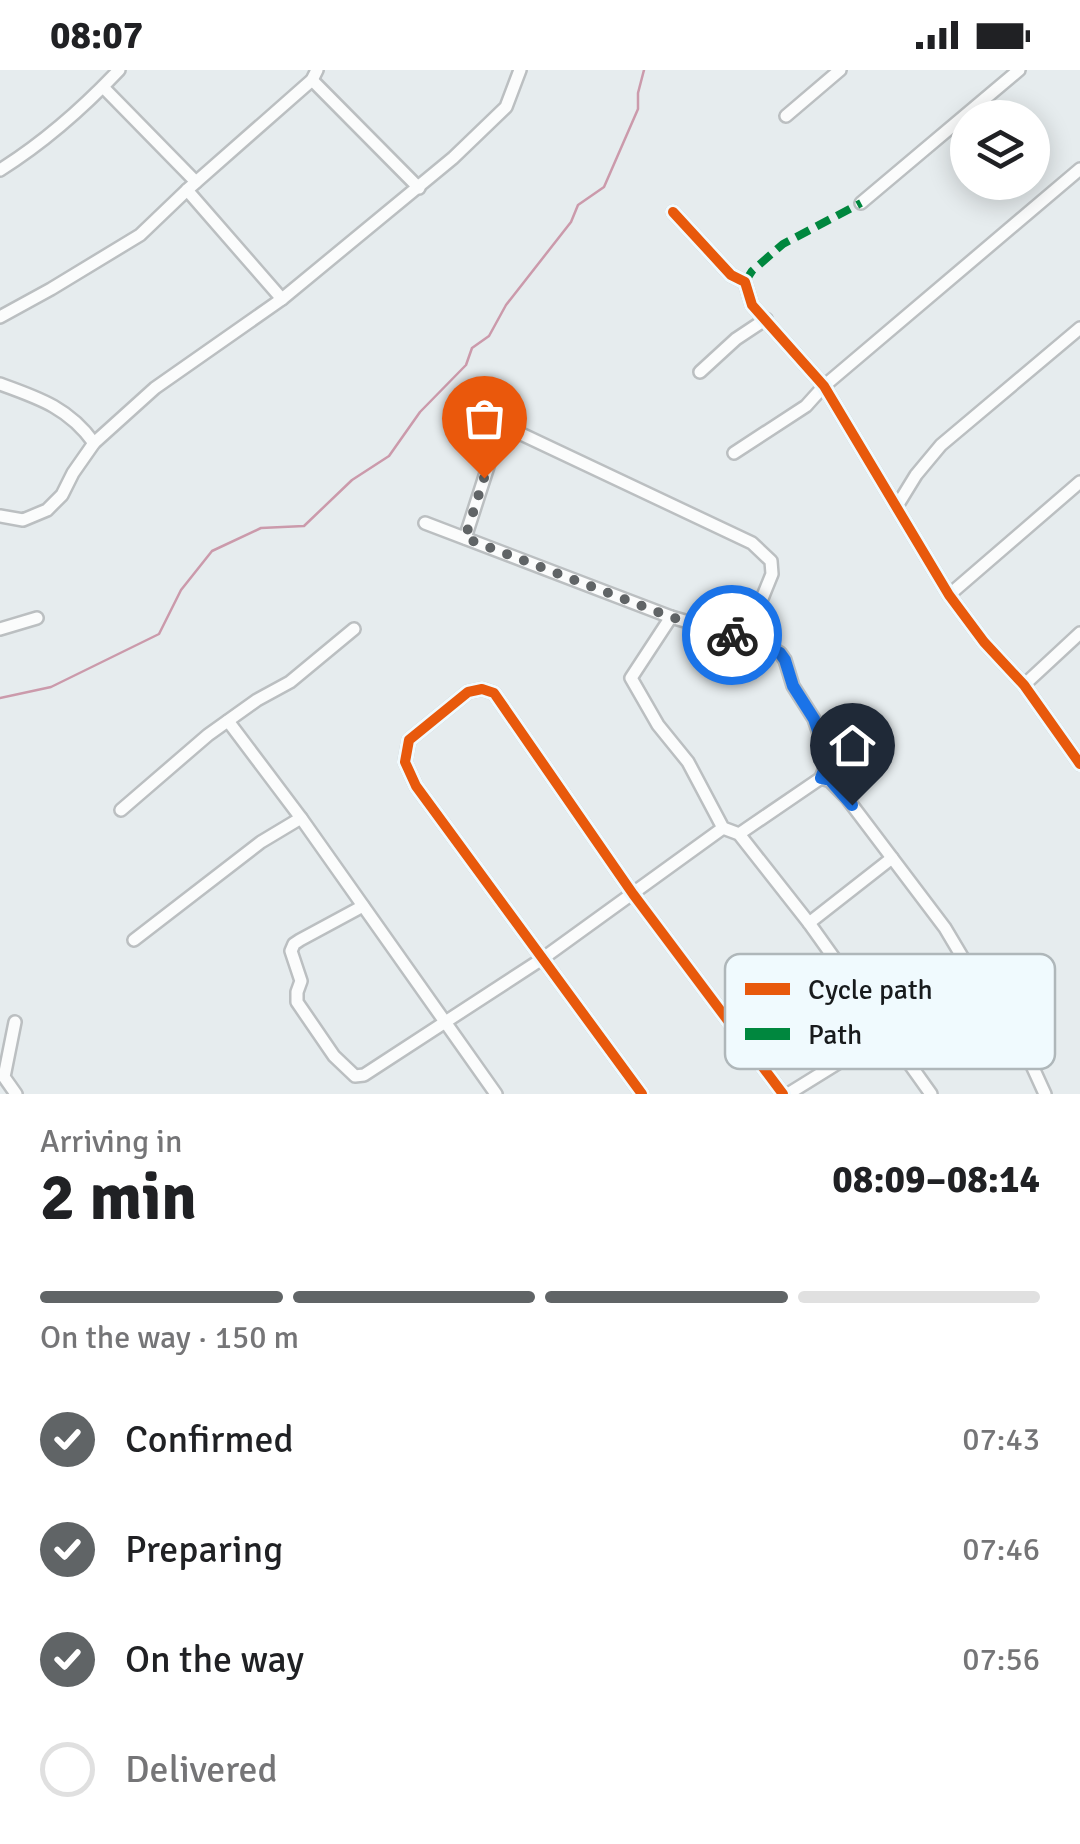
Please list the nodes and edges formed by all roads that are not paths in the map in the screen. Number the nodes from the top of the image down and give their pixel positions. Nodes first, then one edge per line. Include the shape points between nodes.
1 (119, 70) edge
2 (520, 70) edge
3 (840, 70) edge
4 (1020, 70) edge
5 (314, 75) edge
6 (103, 86) junction
7 (786, 116) dead end
8 (1080, 169) edge
9 (0, 170) edge
10 (191, 186) junction
11 (420, 188) junction
12 (861, 203) dead end
13 (673, 212) dead end
14 (282, 299) junction
15 (0, 317) edge
16 (766, 319) junction
17 (1080, 328) edge
18 (700, 372) dead end
19 (0, 384) edge
20 (824, 386) junction
21 (94, 443) junction
22 (734, 452) dead end
23 (1080, 482) edge
24 (898, 506) junction
25 (0, 516) edge
26 (425, 522) dead end
27 (465, 538) junction
28 (949, 595) junction
29 (671, 617) junction
30 (36, 618) dead end
31 (354, 629) dead end
32 (0, 630) edge
33 (1080, 633) edge
34 (746, 638) junction
35 (1024, 685) junction
36 (228, 721) junction
37 (1080, 764) edge
38 (821, 778) junction
39 (122, 810) dead end
40 (300, 818) junction
41 (723, 828) junction
42 (739, 834) junction
43 (892, 858) junction
44 (633, 894) junction
45 (363, 906) junction
46 (809, 923) junction
47 (134, 940) dead end
48 (831, 954) edge
49 (960, 954) edge
50 (542, 959) junction
51 (725, 1014) edge
52 (15, 1022) dead end
53 (444, 1023) junction
54 (767, 1069) edge
55 (827, 1069) edge
56 (914, 1069) edge
57 (1034, 1069) edge
58 (16, 1094) edge
59 (496, 1094) edge
60 (642, 1094) edge
61 (786, 1094) edge
62 (931, 1094) edge
63 (1045, 1094) edge

1 - 6 street
2 - 11 street via 506,107
3 - 7 street
4 - 12 street
5 - 10 street
5 - 11 street
6 - 9 street
6 - 10 street
8 - 20 street
10 - 14 street
10 - 15 street via 140,235
11 - 14 street
13 - 16 street via 744,282
14 - 21 street via 155,388
16 - 18 street
16 - 20 street
17 - 24 street via 941,445
19 - 21 street via 54,404
20 - 22 street via 806,406
20 - 24 street
21 - 25 street via 47,510 23,520
23 - 28 street
24 - 28 street
26 - 27 street
27 - 29 street
27 - 34 street via 494,448 503,435 518,432 752,543 771,561 772,574
28 - 35 street
29 - 34 street
29 - 41 street via 632,678
30 - 32 street
31 - 36 street via 290,682
33 - 35 street
34 - 38 street via 785,660 828,760
35 - 37 street
36 - 39 street
36 - 40 street
38 - 42 street
38 - 43 street via 846,796
40 - 45 street
40 - 47 street
41 - 42 street
41 - 44 street
42 - 46 street
43 - 46 street
43 - 49 street
44 - 50 street
44 - 50 street via 494,693 468,692 408,740 405,762
44 - 51 street
45 - 53 street
45 - 53 street via 300,940 291,952 302,981 297,1002 334,1056 355,1076 364,1075
46 - 48 street
50 - 53 street
50 - 60 street
52 - 58 street via 4,1077
53 - 59 street
54 - 61 street
55 - 61 street
56 - 62 street
57 - 63 street

